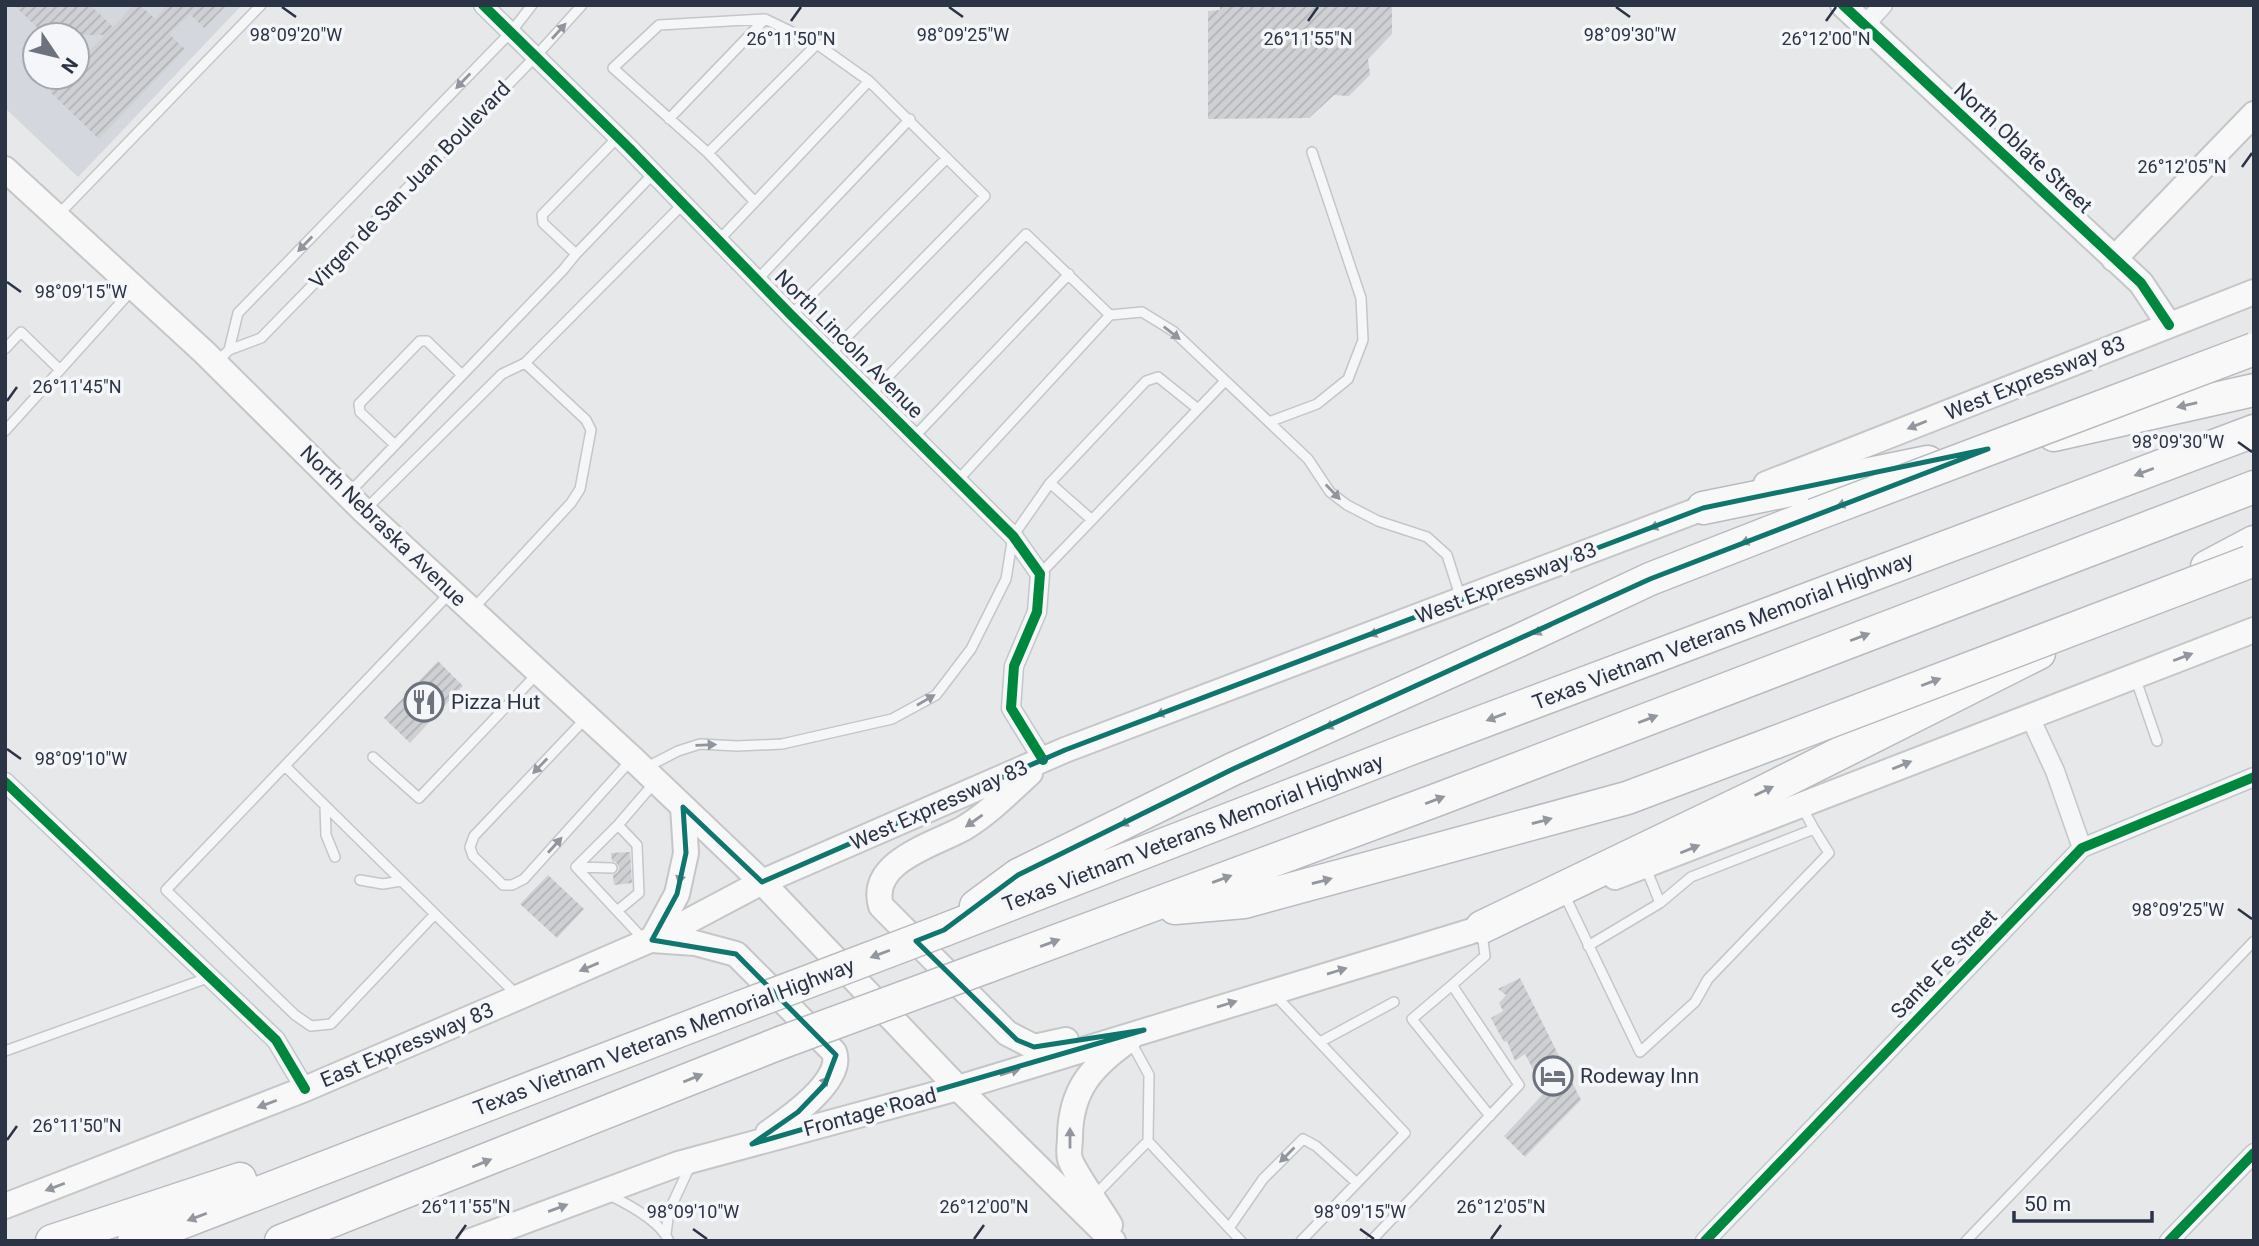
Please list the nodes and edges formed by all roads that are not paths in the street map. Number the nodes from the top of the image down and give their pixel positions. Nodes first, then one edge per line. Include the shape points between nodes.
1 (261, 5) edge
2 (483, 5) edge
3 (532, 5) edge
4 (582, 5) edge
5 (1843, 5) edge
6 (1883, 5) edge
7 (765, 19) junction
8 (1864, 26) junction
9 (511, 32) junction
10 (817, 44) junction
11 (536, 56) junction
12 (869, 81) junction
13 (2254, 114) edge
14 (669, 119) junction
15 (910, 119) junction
16 (618, 137) junction
17 (1312, 152) dead end
18 (708, 153) junction
19 (947, 159) junction
20 (5, 169) edge
21 (654, 173) junction
22 (755, 202) junction
23 (684, 203) junction
24 (57, 217) junction
25 (719, 240) junction
26 (576, 254) junction
27 (2114, 259) junction
28 (1069, 274) junction
29 (757, 280) junction
30 (134, 288) junction
31 (2254, 292) edge
32 (791, 315) junction
33 (1110, 315) junction
34 (2168, 325) junction
35 (5, 349) edge
36 (2254, 349) edge
37 (830, 354) junction
38 (222, 356) junction
39 (525, 363) junction
40 (60, 370) junction
41 (462, 375) junction
42 (1225, 381) junction
43 (2254, 390) edge
44 (871, 394) junction
45 (1198, 409) junction
46 (1269, 422) junction
47 (2254, 430) edge
48 (5, 431) edge
49 (914, 437) junction
50 (394, 445) junction
51 (958, 480) junction
52 (1050, 484) junction
53 (2254, 487) edge
54 (356, 503) junction
55 (1703, 508) junction
56 (1092, 520) junction
57 (1013, 536) junction
58 (2252, 554) edge
59 (1040, 574) junction
60 (452, 592) junction
61 (1461, 600) junction
62 (472, 610) junction
63 (2254, 629) edge
64 (539, 672) junction
65 (2134, 675) junction
66 (2029, 715) junction
67 (587, 716) junction
68 (2157, 741) dead end
69 (373, 757) dead end
70 (1043, 760) junction
71 (285, 766) junction
72 (644, 770) junction
73 (2254, 776) edge
74 (5, 782) edge
75 (1801, 805) junction
76 (325, 806) junction
77 (683, 807) junction
78 (618, 825) junction
79 (1814, 829) junction
80 (2082, 848) junction
81 (335, 857) dead end
82 (1646, 866) junction
83 (576, 867) junction
84 (612, 868) dead end
85 (360, 880) dead end
86 (401, 881) junction
87 (762, 882) junction
88 (1565, 896) junction
89 (1660, 903) junction
90 (617, 911) junction
91 (1135, 911) junction
92 (435, 914) junction
93 (1482, 927) junction
94 (944, 930) junction
95 (649, 941) junction
96 (2254, 941) edge
97 (1588, 946) junction
98 (210, 977) junction
99 (1452, 985) junction
100 (1272, 991) junction
101 (519, 997) junction
102 (1394, 1002) dead end
103 (1137, 1035) junction
104 (1320, 1042) junction
105 (5, 1051) edge
106 (600, 1060) junction
107 (305, 1088) junction
108 (958, 1088) junction
109 (1490, 1116) junction
110 (1148, 1140) junction
111 (752, 1144) junction
112 (2254, 1153) edge
113 (693, 1159) junction
114 (440, 1180) junction
115 (1357, 1183) junction
116 (603, 1192) junction
117 (1093, 1197) junction
118 (5, 1206) edge
119 (1229, 1228) junction
120 (667, 1237) edge
121 (1109, 1239) edge
122 (52, 1241) edge
123 (134, 1241) edge
124 (281, 1241) edge
125 (307, 1241) edge
126 (471, 1241) edge
127 (1241, 1241) edge
128 (1301, 1241) edge
129 (1371, 1241) edge
130 (1705, 1241) edge
131 (1966, 1241) edge
132 (2169, 1241) edge

1 - 24 lane
2 - 9 street, North Lincoln Avenue
3 - 9 lane, Virgen de San Juan Boulevard
11 -> 4 lane, Virgen de San Juan Boulevard
5 - 8 main road, North Oblate Street
6 - 8 street
7 - 10 lane
7 - 14 lane
7 - 14 lane via 659,25 613,68
8 - 27 main road, North Oblate Street
9 - 11 street, North Lincoln Avenue
9 -> 38 lane, Virgen de San Juan Boulevard via 238,313
10 - 12 lane
10 - 18 lane
11 - 16 street, North Lincoln Avenue
11 - 38 lane, Virgen de San Juan Boulevard via 261,338
12 - 15 lane
12 - 22 lane
13 - 27 main road
14 - 18 lane
15 - 19 lane
15 - 29 lane
16 - 21 street, North Lincoln Avenue
16 - 26 lane via 542,215 543,223
17 - 46 lane via 1361,299 1363,340 1348,379 1317,404
18 - 22 lane
19 - 32 lane
19 - 37 lane via 985,196
20 - 24 main road, North Nebraska Avenue
21 - 23 street, North Lincoln Avenue
21 - 26 lane
22 - 25 lane
23 - 25 street, North Lincoln Avenue
23 - 39 lane
24 - 30 main road, North Nebraska Avenue
25 - 29 street, North Lincoln Avenue
26 - 41 lane
27 - 34 main road, North Oblate Street via 2141,283
28 - 33 lane
28 - 44 lane via 1026,234
28 - 49 lane
29 - 32 street, North Lincoln Avenue
30 - 38 main road, North Nebraska Avenue
30 - 40 lane
31 - 34 main road, West Expressway 83
32 - 37 street, North Lincoln Avenue
33 -> 42 lane via 1142,312 1173,331
33 - 51 lane
34 -> 55 main road, West Expressway 83
35 - 40 lane via 21,332
36 -> 94 highway, bridge via 1650,579 1233,769 1018,875
37 - 44 street, North Lincoln Avenue
38 - 54 main road, North Nebraska Avenue
39 - 54 lane via 502,374
39 - 62 lane via 591,430 580,488
40 - 48 lane
41 - 50 lane
41 - 50 lane via 427,341 420,341 359,404 360,412
42 - 45 lane
42 - 46 lane
43 -> 55 highway
44 - 49 street, North Lincoln Avenue
45 - 52 lane via 1158,377 1146,381
45 - 56 lane
46 -> 61 lane via 1347,505 1427,537 1447,555
47 -> 94 highway, Texas Vietnam Veterans Memorial Highway
49 - 51 street, North Lincoln Avenue
50 - 54 lane
51 - 57 street, North Lincoln Avenue
52 - 56 lane
52 - 57 lane
91 -> 53 highway
54 - 60 main road, North Nebraska Avenue
55 -> 61 main road, West Expressway 83
56 - 59 lane
57 - 59 street, North Lincoln Avenue
72 -> 57 lane via 700,744 782,744 892,719 936,695 971,649 1006,579
91 -> 58 highway, bridge via 1244,902 1626,799
93 -> 58 highway
59 - 70 street via 1037,612 1014,666 1010,708
60 - 62 main road, North Nebraska Avenue
60 - 71 lane
61 -> 70 main road, West Expressway 83
62 - 64 main road, North Nebraska Avenue
65 -> 63 main road
64 - 67 main road, North Nebraska Avenue
64 - 69 lane via 419,798
65 - 66 main road
65 - 68 lane
75 -> 66 main road
66 - 80 street
67 - 72 main road, North Nebraska Avenue
67 -> 72 lane via 474,836 473,856 503,886 524,879
70 - 87 main road, West Expressway 83
70 -> 103 main road via 993,808 964,828 904,857 886,874 881,906 1017,1040 1034,1047 1111,1031
71 - 76 lane
71 - 92 lane via 166,890 311,1026 331,1024
72 - 77 main road, North Nebraska Avenue
72 - 78 lane
73 - 80 street, Sante Fe Street
74 - 98 street
75 - 79 lane
82 -> 75 main road
76 - 81 lane via 326,835
76 - 86 lane
77 - 87 main road, North Nebraska Avenue
77 -> 95 main road via 686,853 677,894
78 - 83 lane
78 - 90 lane via 637,845 639,893
79 - 89 lane via 1692,877
79 - 97 lane via 1829,853 1708,979 1695,1002 1640,1052
80 - 130 street, Sante Fe Street
82 - 88 main road
82 - 89 lane
83 - 84 lane
83 - 90 lane
85 - 86 lane
86 - 92 lane
87 - 95 main road, East Expressway 83
87 - 108 main road, North Nebraska Avenue
88 - 93 main road
88 - 97 lane
89 - 97 lane
90 - 95 lane
114 -> 91 highway, bridge via 780,1043
92 - 101 lane
93 - 99 lane via 1485,956
100 -> 93 main road
94 -> 106 highway, Texas Vietnam Veterans Memorial Highway, bridge
95 -> 101 main road, East Expressway 83
111 -> 95 main road via 798,1112 825,1084 835,1066 835,1055 736,954 695,943
96 - 131 lane
98 - 105 lane
98 - 107 street via 276,1040
99 - 109 lane via 1519,1085
99 - 109 lane via 1412,1018
103 -> 100 main road, Frontage Road
100 - 104 lane
101 - 107 main road, East Expressway 83
102 - 104 lane
108 -> 103 main road, Frontage Road
103 - 110 lane via 1149,1075
117 -> 103 main road via 1070,1160 1070,1121 1076,1096 1112,1052
104 - 115 lane via 1405,1133
106 - 122 highway
106 -> 123 highway, Texas Vietnam Veterans Memorial Highway
107 -> 118 main road, East Expressway 83
108 - 111 main road, Frontage Road
108 - 121 main road, North Nebraska Avenue
109 - 129 lane
110 - 117 lane
110 - 119 lane
111 - 113 main road, Frontage Road
112 - 132 street
113 - 116 main road, Frontage Road
113 - 120 lane via 669,1211
114 - 124 highway
114 - 125 highway
115 -> 119 lane via 1303,1139 1263,1180
115 - 128 lane
116 - 120 lane via 628,1204
126 -> 116 main road, Frontage Road
117 - 121 main road
119 - 127 lane

